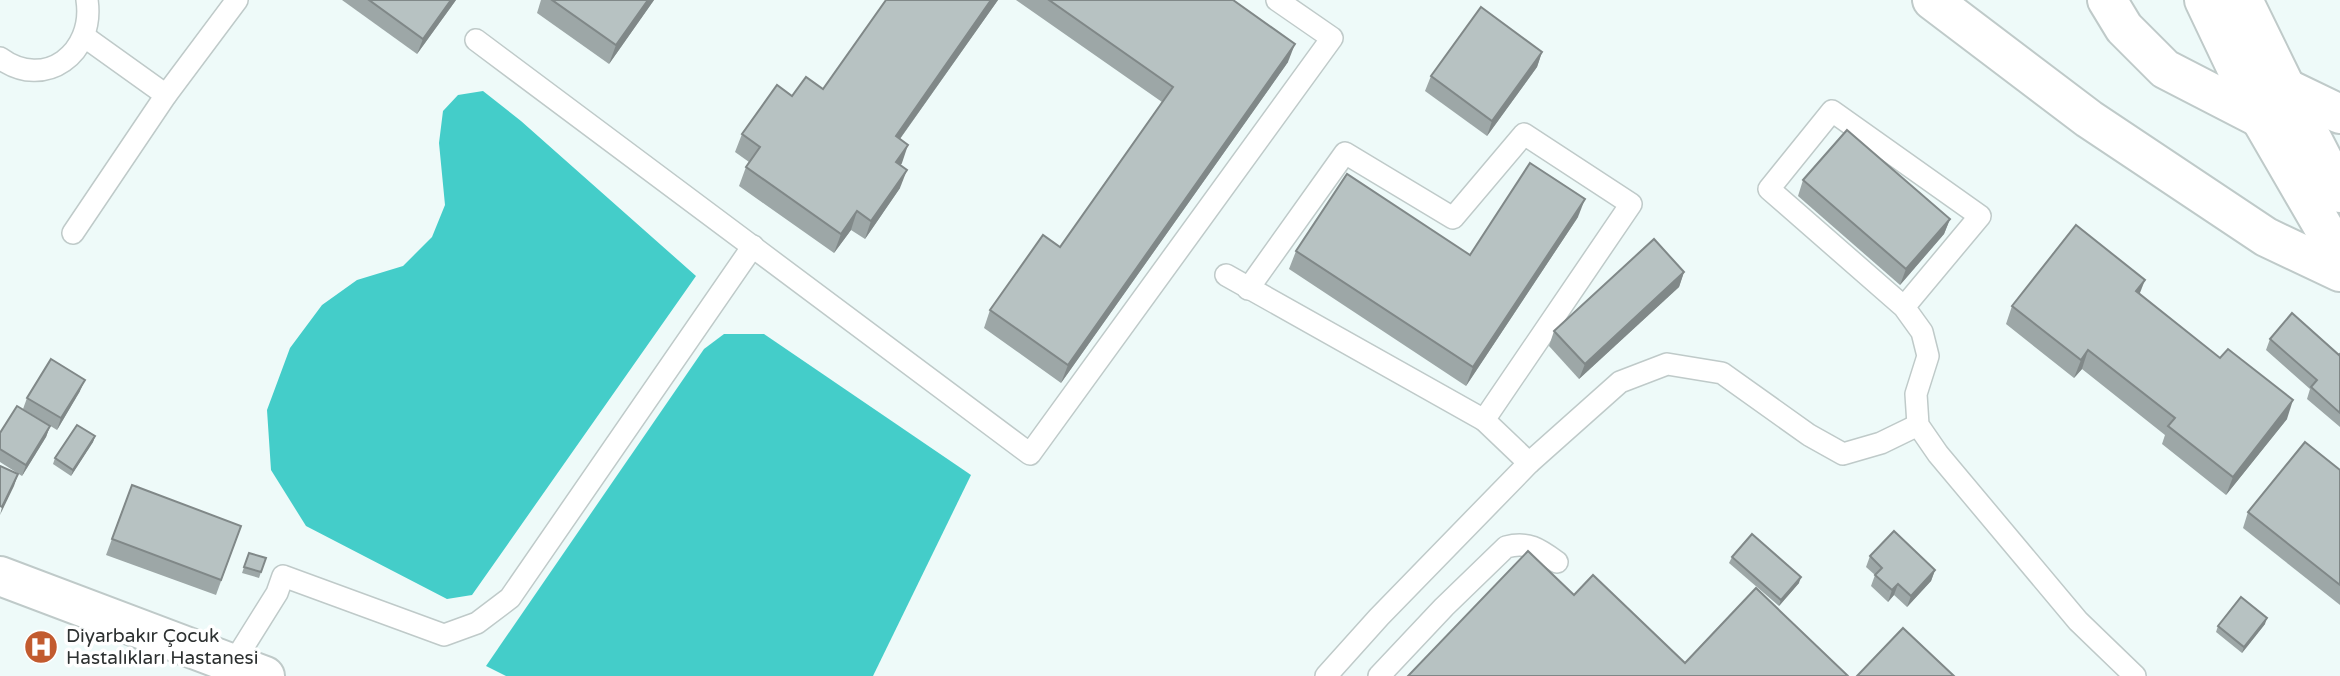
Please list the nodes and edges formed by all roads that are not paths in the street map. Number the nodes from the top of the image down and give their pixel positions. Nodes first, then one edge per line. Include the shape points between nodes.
1 (88, 0) edge
2 (237, 0) edge
3 (1277, 0) edge
4 (1932, 0) edge
5 (2107, 0) edge
6 (2204, 0) edge
7 (2243, 0) edge
8 (85, 37) junction
9 (476, 40) dead end
10 (3, 68) edge
11 (2286, 88) junction
12 (166, 94) junction
13 (2340, 114) edge
14 (2260, 118) junction
15 (2340, 192) edge
16 (73, 233) dead end
17 (753, 246) junction
18 (2340, 257) edge
19 (2340, 271) edge
20 (1226, 275) dead end
21 (1248, 289) junction
22 (1904, 307) junction
23 (1484, 421) junction
24 (1918, 425) junction
25 (1529, 464) junction
26 (1557, 562) dead end
27 (0, 576) edge
28 (243, 672) edge
29 (1326, 676) edge
30 (1379, 676) edge
31 (2135, 676) edge

1 - 8 lane
2 - 12 lane
3 - 17 lane via 1332,38 1030,454
4 - 19 street via 2100,127 2266,237
5 - 14 street via 2124,28 2165,69
6 - 14 street
7 - 11 street
8 - 10 lane via 61,63 44,69
8 - 12 lane
9 - 17 lane
11 - 13 street
11 - 15 street
12 - 16 lane
14 - 18 street
17 - 28 lane via 510,598 477,623 444,635 283,576
20 - 21 lane
21 - 23 lane
21 - 23 lane via 1345,153 1453,218 1524,134 1631,204
22 - 22 lane via 1769,189 1832,111 1980,216
22 - 24 lane via 1922,331 1928,356 1916,394
23 - 25 lane
24 - 25 lane via 1843,454 1722,373 1667,363 1620,382
24 - 31 lane via 2078,621
25 - 29 lane
26 - 30 lane via 1535,547 1506,547
27 - 28 street

